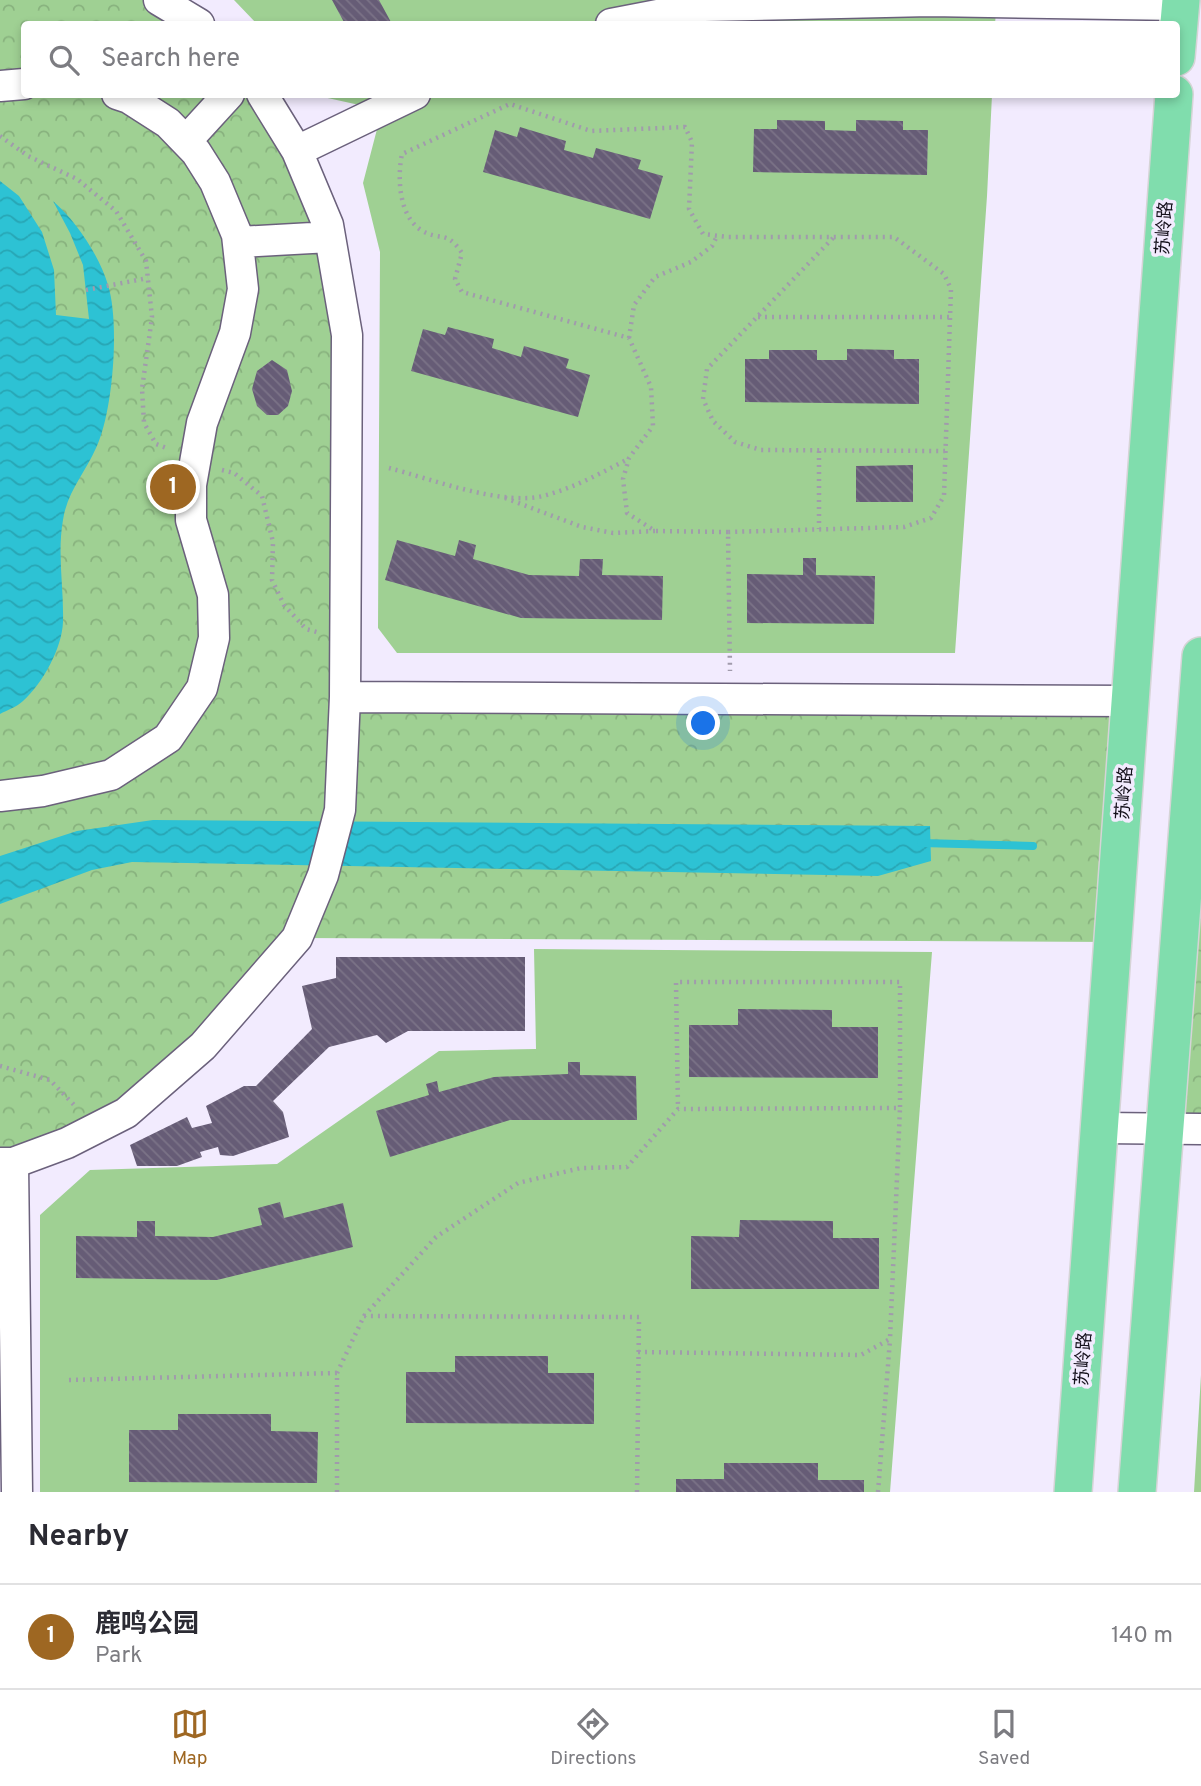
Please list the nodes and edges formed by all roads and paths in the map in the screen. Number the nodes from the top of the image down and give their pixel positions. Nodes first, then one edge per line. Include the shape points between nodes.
1 (159, 0) edge
2 (1180, 2) edge
3 (194, 21) edge
4 (626, 21) edge
5 (1179, 21) edge
6 (21, 84) edge
7 (0, 86) edge
8 (129, 98) edge
9 (225, 98) edge
10 (264, 98) edge
11 (407, 98) edge
12 (1174, 98) edge
13 (0, 136) edge
14 (186, 141) junction
15 (297, 151) junction
16 (717, 236) junction
17 (330, 237) junction
18 (833, 237) junction
19 (239, 242) junction
20 (148, 278) junction
21 (86, 290) dead end
22 (757, 317) junction
23 (949, 317) junction
24 (629, 338) junction
25 (819, 451) junction
26 (945, 451) junction
27 (629, 458) junction
28 (194, 460) junction
29 (389, 468) dead end
30 (500, 497) junction
31 (819, 529) junction
32 (655, 531) junction
33 (728, 532) junction
34 (346, 639) junction
35 (1201, 664) edge
36 (345, 698) junction
37 (730, 700) junction
38 (1131, 701) junction
39 (1198, 726) edge
40 (0, 796) edge
41 (0, 1066) edge
42 (900, 1108) junction
43 (678, 1110) junction
44 (1101, 1128) junction
45 (1165, 1129) junction
46 (1201, 1129) edge
47 (89, 1131) junction
48 (7, 1163) edge
49 (364, 1316) junction
50 (890, 1339) junction
51 (638, 1352) junction
52 (337, 1373) junction
53 (69, 1380) dead end
54 (17, 1492) edge
55 (337, 1492) edge
56 (637, 1492) edge
57 (878, 1492) edge
58 (1073, 1492) edge
59 (1137, 1492) edge

1 - 3 street
2 - 4 street via 704,6
2 - 5 main road
6 - 7 street
8 - 14 street via 168,123
9 - 14 street
10 - 15 street
11 - 15 street
12 - 38 main road, 苏岭路
13 - 20 path via 28,156 77,178 116,211 146,261
14 - 19 street via 215,182
15 - 17 street
16 - 18 path
16 - 24 path via 712,246 691,262 655,277 634,305
16 - 24 path via 703,234 689,209 692,142 685,127 591,131 510,104 402,154 398,172 408,218 422,231 453,240 462,253 455,279 462,292
17 - 19 street
17 - 34 street via 347,335
18 - 22 path
18 - 23 path via 894,237 944,274 951,289
19 - 28 street via 243,289 235,333 202,423
20 - 21 path
20 - 28 path via 152,317 142,389 144,423 156,443
22 - 23 path
22 - 25 path via 707,369 703,399 713,421 735,442 761,450
23 - 26 path
24 - 27 path via 651,387 653,426
25 - 26 path
25 - 31 path
26 - 31 path via 944,496 931,518 904,527
27 - 30 path via 577,485 541,496
27 - 32 path via 623,479 628,513
28 - 34 path via 234,473 262,496 273,542 272,580 284,605 306,629
28 - 40 street via 191,520 213,595 215,638 202,688 168,738 111,775
29 - 30 path
30 - 32 path via 582,527 613,533
31 - 33 path
32 - 33 path
33 - 37 path
34 - 36 street
35 - 39 main road
36 - 37 street
36 - 47 street via 340,810 323,875 297,938 203,1045 126,1113
37 - 38 street
38 - 44 main road, 苏岭路
39 - 45 main road
41 - 47 path via 50,1080 74,1104
42 - 43 path
42 - 43 path via 900,982 676,982
42 - 50 path
43 - 49 path via 627,1167 581,1168 518,1183 436,1237
44 - 45 street
44 - 58 main road, 苏岭路
45 - 46 street
45 - 59 main road
47 - 48 street
48 - 54 street
49 - 51 path via 639,1317
49 - 52 path
50 - 51 path via 861,1355
50 - 57 path
51 - 56 path
52 - 53 path
52 - 55 path

